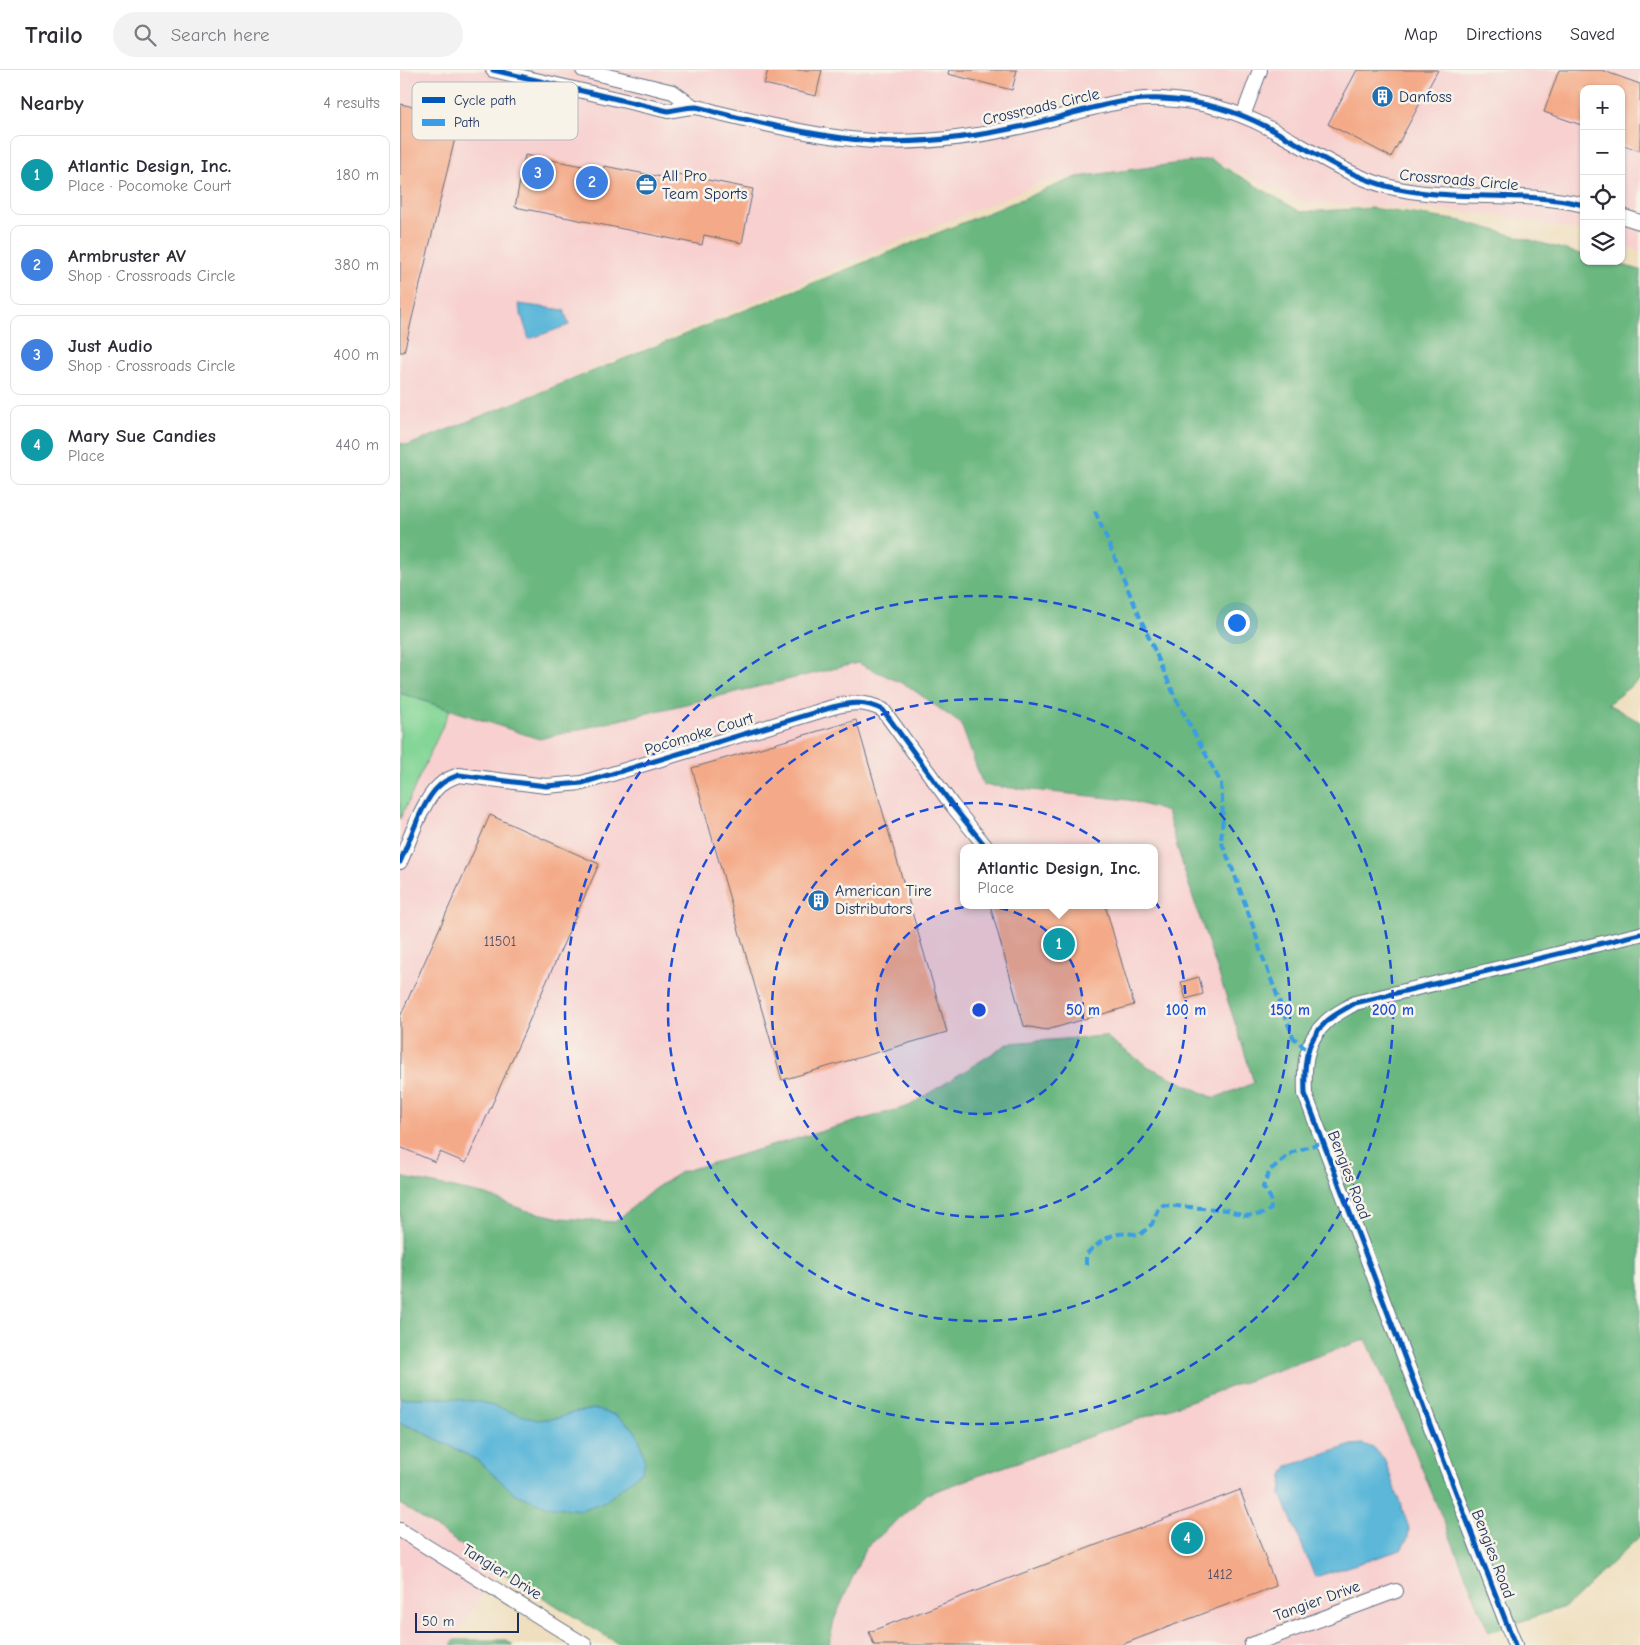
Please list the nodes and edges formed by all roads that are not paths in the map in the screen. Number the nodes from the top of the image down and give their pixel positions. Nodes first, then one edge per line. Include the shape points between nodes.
1 (493, 70) edge
2 (583, 70) edge
3 (1260, 70) edge
4 (544, 82) edge
5 (578, 90) edge
6 (694, 107) junction
7 (1243, 116) junction
8 (1580, 204) edge
9 (1625, 217) edge
10 (1640, 222) edge
11 (984, 844) edge
12 (400, 862) edge
13 (1640, 934) edge
14 (400, 1530) edge
15 (1396, 1591) dead end
16 (585, 1645) edge
17 (1251, 1645) edge
18 (1515, 1645) edge

1 - 4 street, Crossroads Circle
2 - 6 street, Crossroads Circle via 673,92
3 - 7 street
5 - 6 street, Crossroads Circle via 668,111
6 - 7 street, Crossroads Circle via 790,129 872,141 967,137 1097,106 1142,99 1188,102
7 - 8 street, Crossroads Circle via 1343,169 1387,186 1432,193 1548,199
9 - 10 street
11 - 12 street, Pocomoke Court via 883,710 861,702 833,706 582,783 546,786 459,775 447,779 429,797
13 - 18 street, Bengies Road via 1355,1003 1326,1022 1307,1050 1305,1094
14 - 16 street, Tangier Drive
15 - 17 street, Tangier Drive

